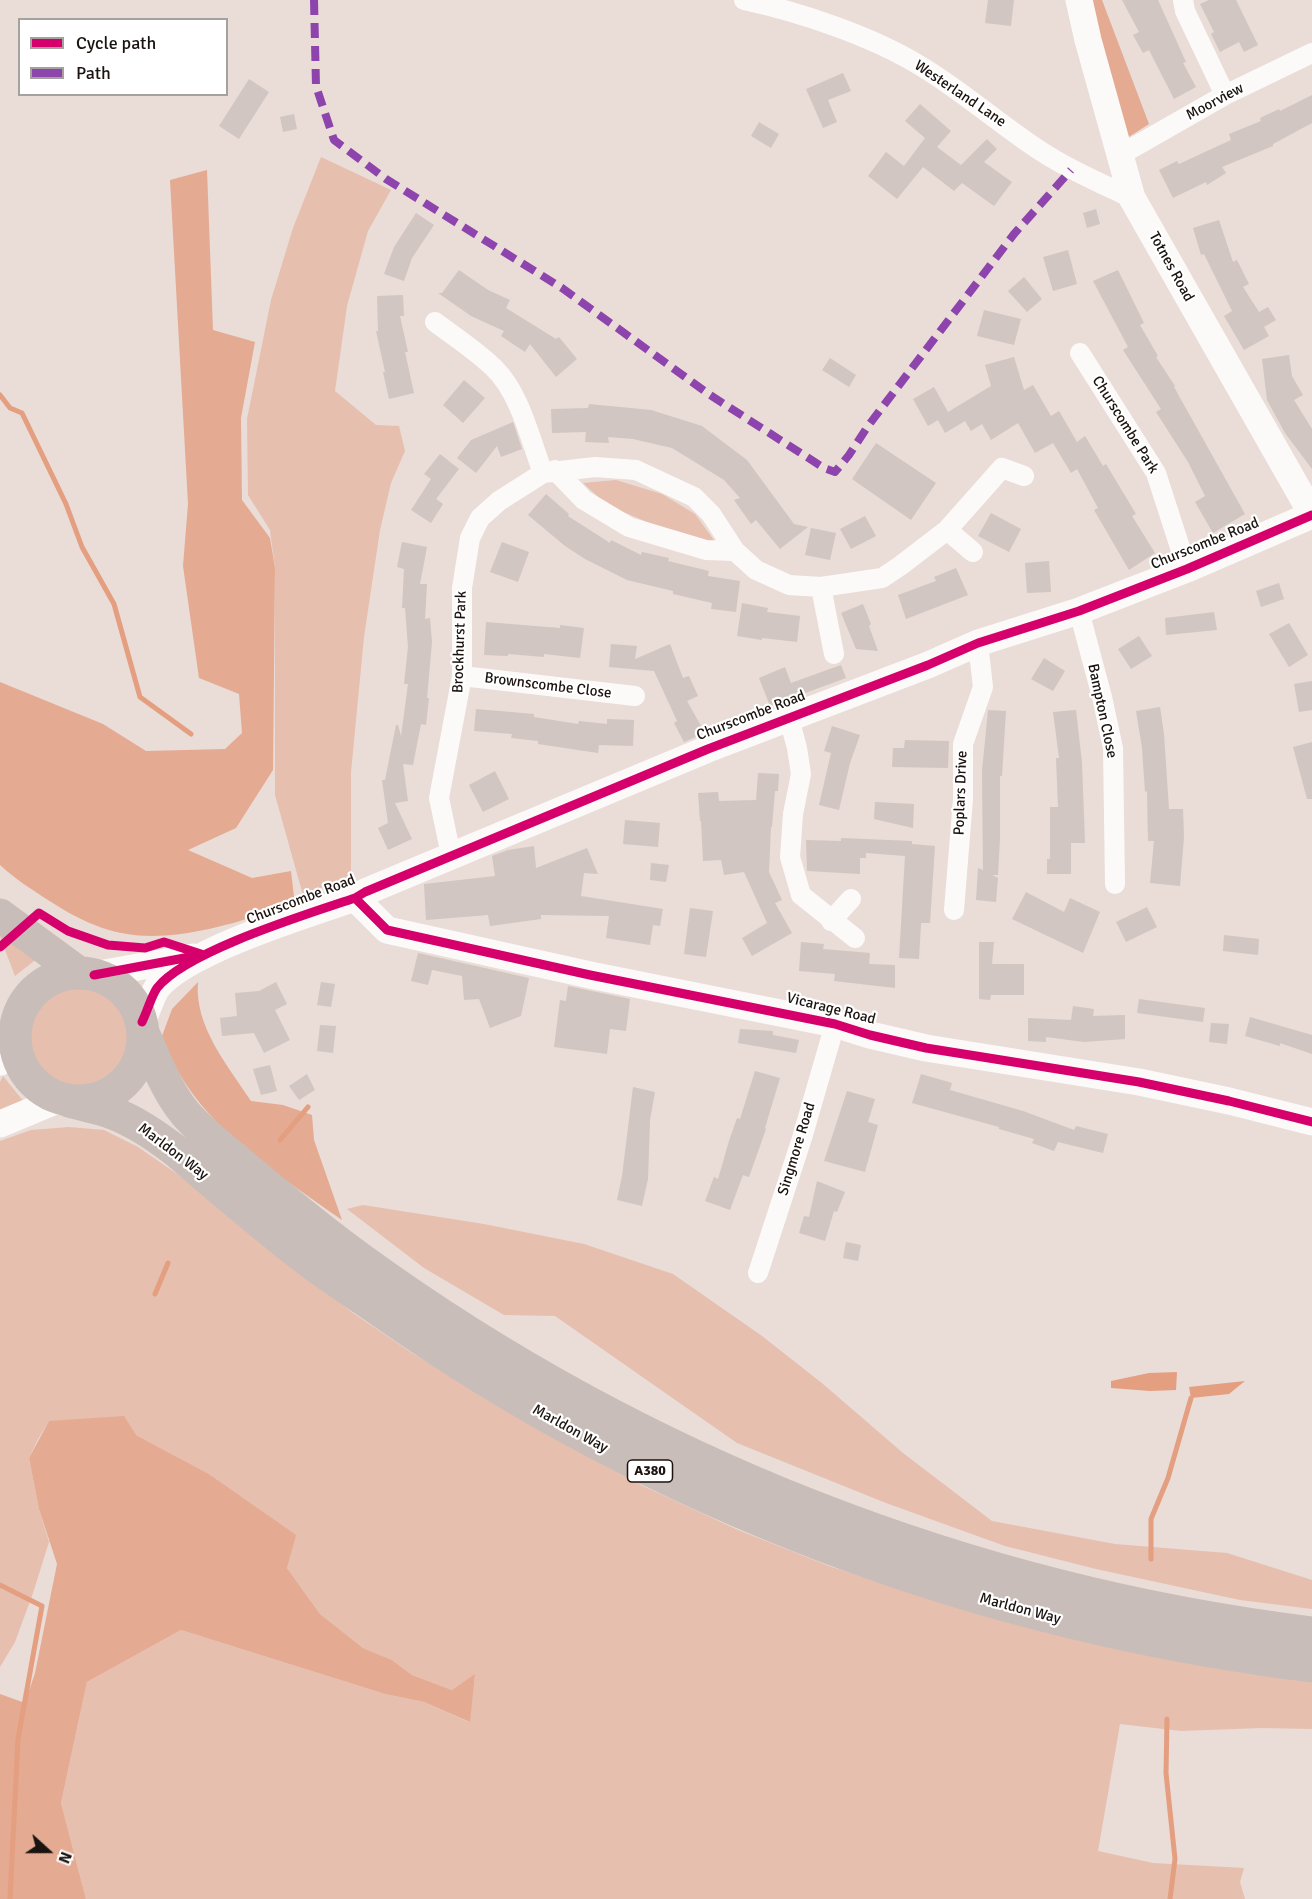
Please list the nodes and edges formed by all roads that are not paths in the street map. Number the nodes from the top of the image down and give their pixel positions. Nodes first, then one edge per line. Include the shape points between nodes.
1 (744, 0) edge
2 (1079, 0) edge
3 (1183, 0) edge
4 (1312, 53) edge
5 (1225, 95) junction
6 (1120, 155) junction
7 (1132, 198) junction
8 (435, 322) dead end
9 (1080, 353) dead end
10 (549, 471) junction
11 (1024, 476) dead end
12 (1312, 514) edge
13 (947, 530) junction
14 (735, 551) junction
15 (973, 552) dead end
16 (1187, 569) junction
17 (821, 587) junction
18 (1079, 611) junction
19 (978, 643) junction
20 (834, 654) dead end
21 (462, 676) junction
22 (634, 696) dead end
23 (789, 718) junction
24 (451, 855) junction
25 (1115, 884) dead end
26 (355, 898) junction
27 (851, 899) dead end
28 (954, 910) dead end
29 (0, 915) edge
30 (831, 921) junction
31 (855, 938) dead end
32 (204, 955) junction
33 (87, 974) junction
34 (0, 992) edge
35 (835, 1023) junction
36 (143, 1029) junction
37 (10, 1041) edge
38 (64, 1100) junction
39 (1312, 1122) edge
40 (0, 1124) edge
41 (758, 1274) dead end
42 (1312, 1633) edge
43 (1312, 1666) edge

1 - 7 street, Westerland Lane via 855,34 919,64 1063,165
2 - 6 street, Totnes Road
3 - 5 street via 1185,12
4 - 5 street, Moorview
5 - 6 street, Moorview
6 - 7 street, Totnes Road
7 - 12 street, Totnes Road
8 - 10 street via 494,368 505,382
9 - 16 street, Churscombe Park via 1156,472
10 - 14 street via 584,500 629,527 706,550
10 - 14 street, Brockhurst Park via 595,467 636,470 694,497 711,514
10 - 21 street, Brockhurst Park via 498,501 480,518 470,538 462,588
11 - 13 street, Brockhurst Park via 1002,468
12 - 16 street, Churscombe Road
13 - 15 street
13 - 17 street, Brockhurst Park via 882,578
14 - 17 street, Brockhurst Park via 756,570 789,585
16 - 18 street, Churscombe Road
17 - 20 street
18 - 19 street, Churscombe Road
18 - 25 street, Bampton Close via 1113,748
19 - 23 street, Churscombe Road
19 - 28 street, Poplars Drive via 983,687 963,744
21 - 22 street, Brownscombe Close
21 - 24 street, Brockhurst Park via 439,798
23 - 24 street, Churscombe Road
23 - 30 street via 801,774 790,857 801,895
24 - 26 street, Churscombe Road
26 - 32 street, Churscombe Road
26 - 35 street, Vicarage Road via 387,930 579,973
27 - 30 street
29 - 33 highway
30 - 31 street
32 - 33 street, Churscombe Road
32 - 36 street, Churscombe Road via 157,989
33 - 36 highway via 111,981 125,992 136,1006
33 - 37 highway via 62,975 39,988 22,1007
34 - 37 highway
35 - 39 street, Vicarage Road via 926,1048 1139,1082
35 - 41 street, Singmore Road
36 - 38 highway via 142,1054 122,1086 97,1099
36 - 42 highway, A380 via 166,1083 185,1112 299,1212 444,1317 603,1411 763,1488 967,1561 1123,1602
37 - 38 highway via 27,1076 47,1094
38 - 40 street
38 - 43 highway, Marldon Way / A380 via 133,1122 176,1151 316,1266 421,1340 601,1447 705,1497 841,1554 1029,1612 1186,1648

